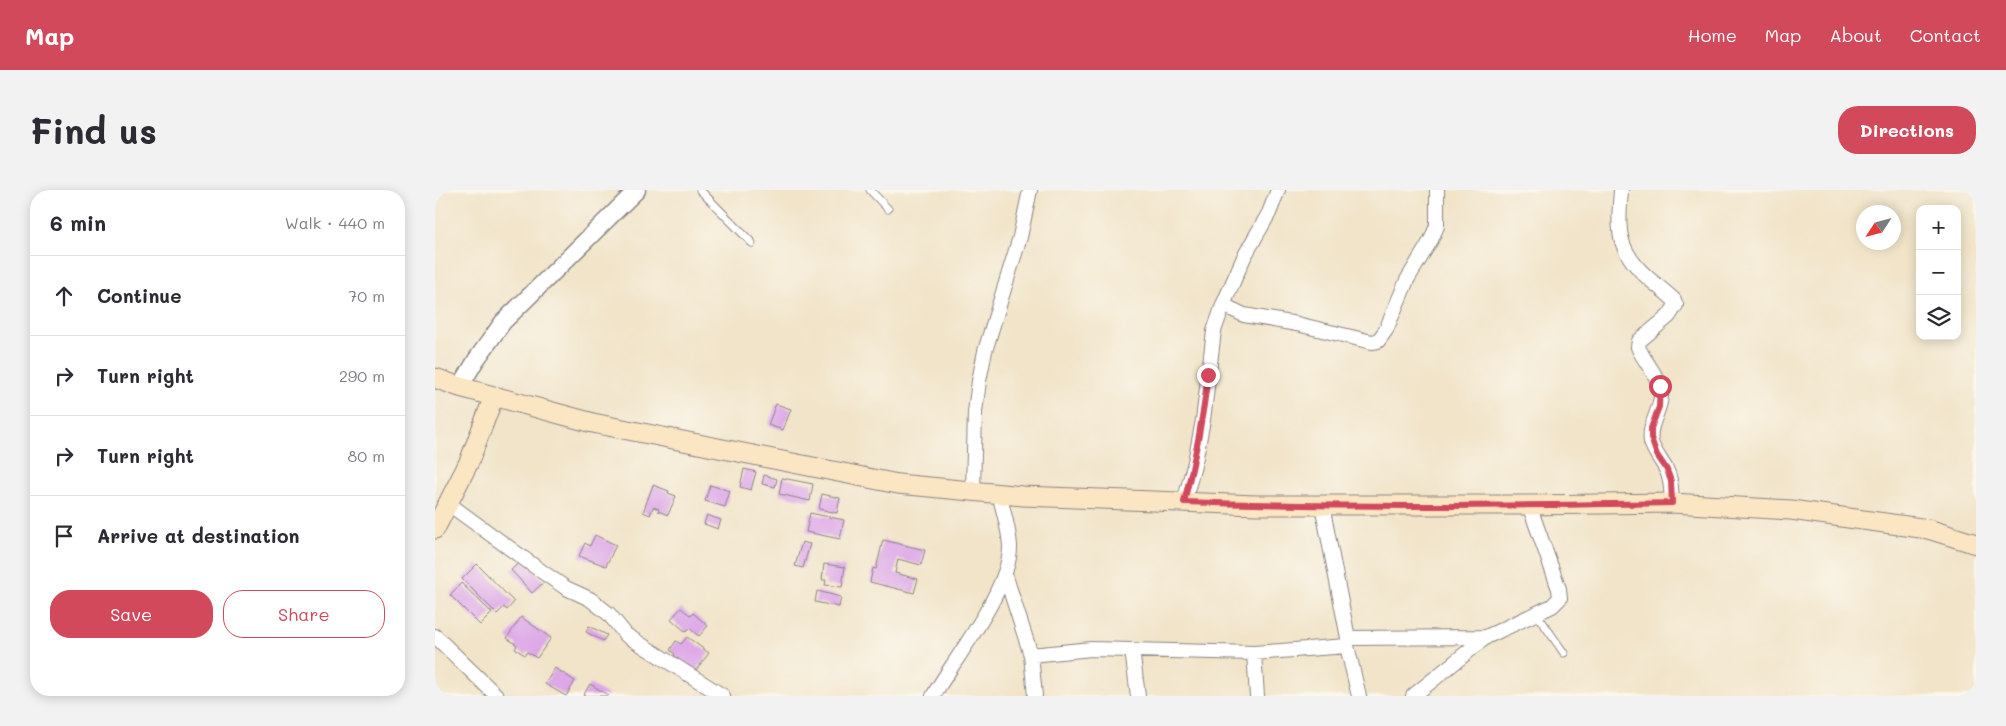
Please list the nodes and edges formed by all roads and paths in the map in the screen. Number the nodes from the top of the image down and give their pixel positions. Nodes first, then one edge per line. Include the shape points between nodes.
1 (637, 190) edge
2 (700, 190) edge
3 (870, 190) edge
4 (1029, 190) edge
5 (1278, 190) edge
6 (1437, 190) edge
7 (1621, 190) edge
8 (888, 209) dead end
9 (752, 243) dead end
10 (1223, 305) junction
11 (435, 378) edge
12 (460, 387) junction
13 (494, 396) junction
14 (973, 491) junction
15 (999, 493) junction
16 (1184, 502) junction
17 (1672, 503) junction
18 (449, 504) junction
19 (1322, 505) junction
20 (1529, 505) junction
21 (435, 528) edge
22 (1976, 544) edge
23 (1005, 574) junction
24 (1536, 613) junction
25 (435, 636) edge
26 (1486, 636) junction
27 (1348, 642) junction
28 (1132, 650) junction
29 (1254, 653) junction
30 (1564, 653) dead end
31 (1031, 655) junction
32 (497, 696) edge
33 (723, 696) edge
34 (933, 696) edge
35 (1035, 696) edge
36 (1138, 696) edge
37 (1257, 696) edge
38 (1359, 696) edge
39 (1413, 696) edge

1 - 12 street via 503,322
2 - 9 lane
3 - 8 lane
4 - 14 street via 1020,237 979,381
5 - 10 street
6 - 10 street via 1437,226 1407,280 1386,330 1377,341 1244,315
7 - 17 street via 1620,239 1623,248 1638,268 1676,305 1669,316 1639,341 1638,347 1660,386 1659,407 1651,438 1671,481
10 - 16 street via 1214,331 1203,420
11 - 12 main road
12 - 13 main road
13 - 14 main road via 593,423 897,484
13 - 18 main road
14 - 15 main road
15 - 16 main road
15 - 23 street via 1010,548
16 - 19 main road
17 - 20 main road
17 - 22 main road via 1791,510 1928,529
18 - 21 main road
18 - 33 street via 566,588 590,599 609,614 626,635
19 - 20 main road
19 - 27 street
20 - 24 street via 1560,598 1552,606
23 - 31 street
23 - 34 street via 993,600
24 - 26 street
24 - 30 lane
25 - 32 street
26 - 27 street
26 - 39 street
27 - 29 street
27 - 38 street
28 - 29 street
28 - 31 street via 1091,649
28 - 36 street
29 - 37 street
31 - 35 street

